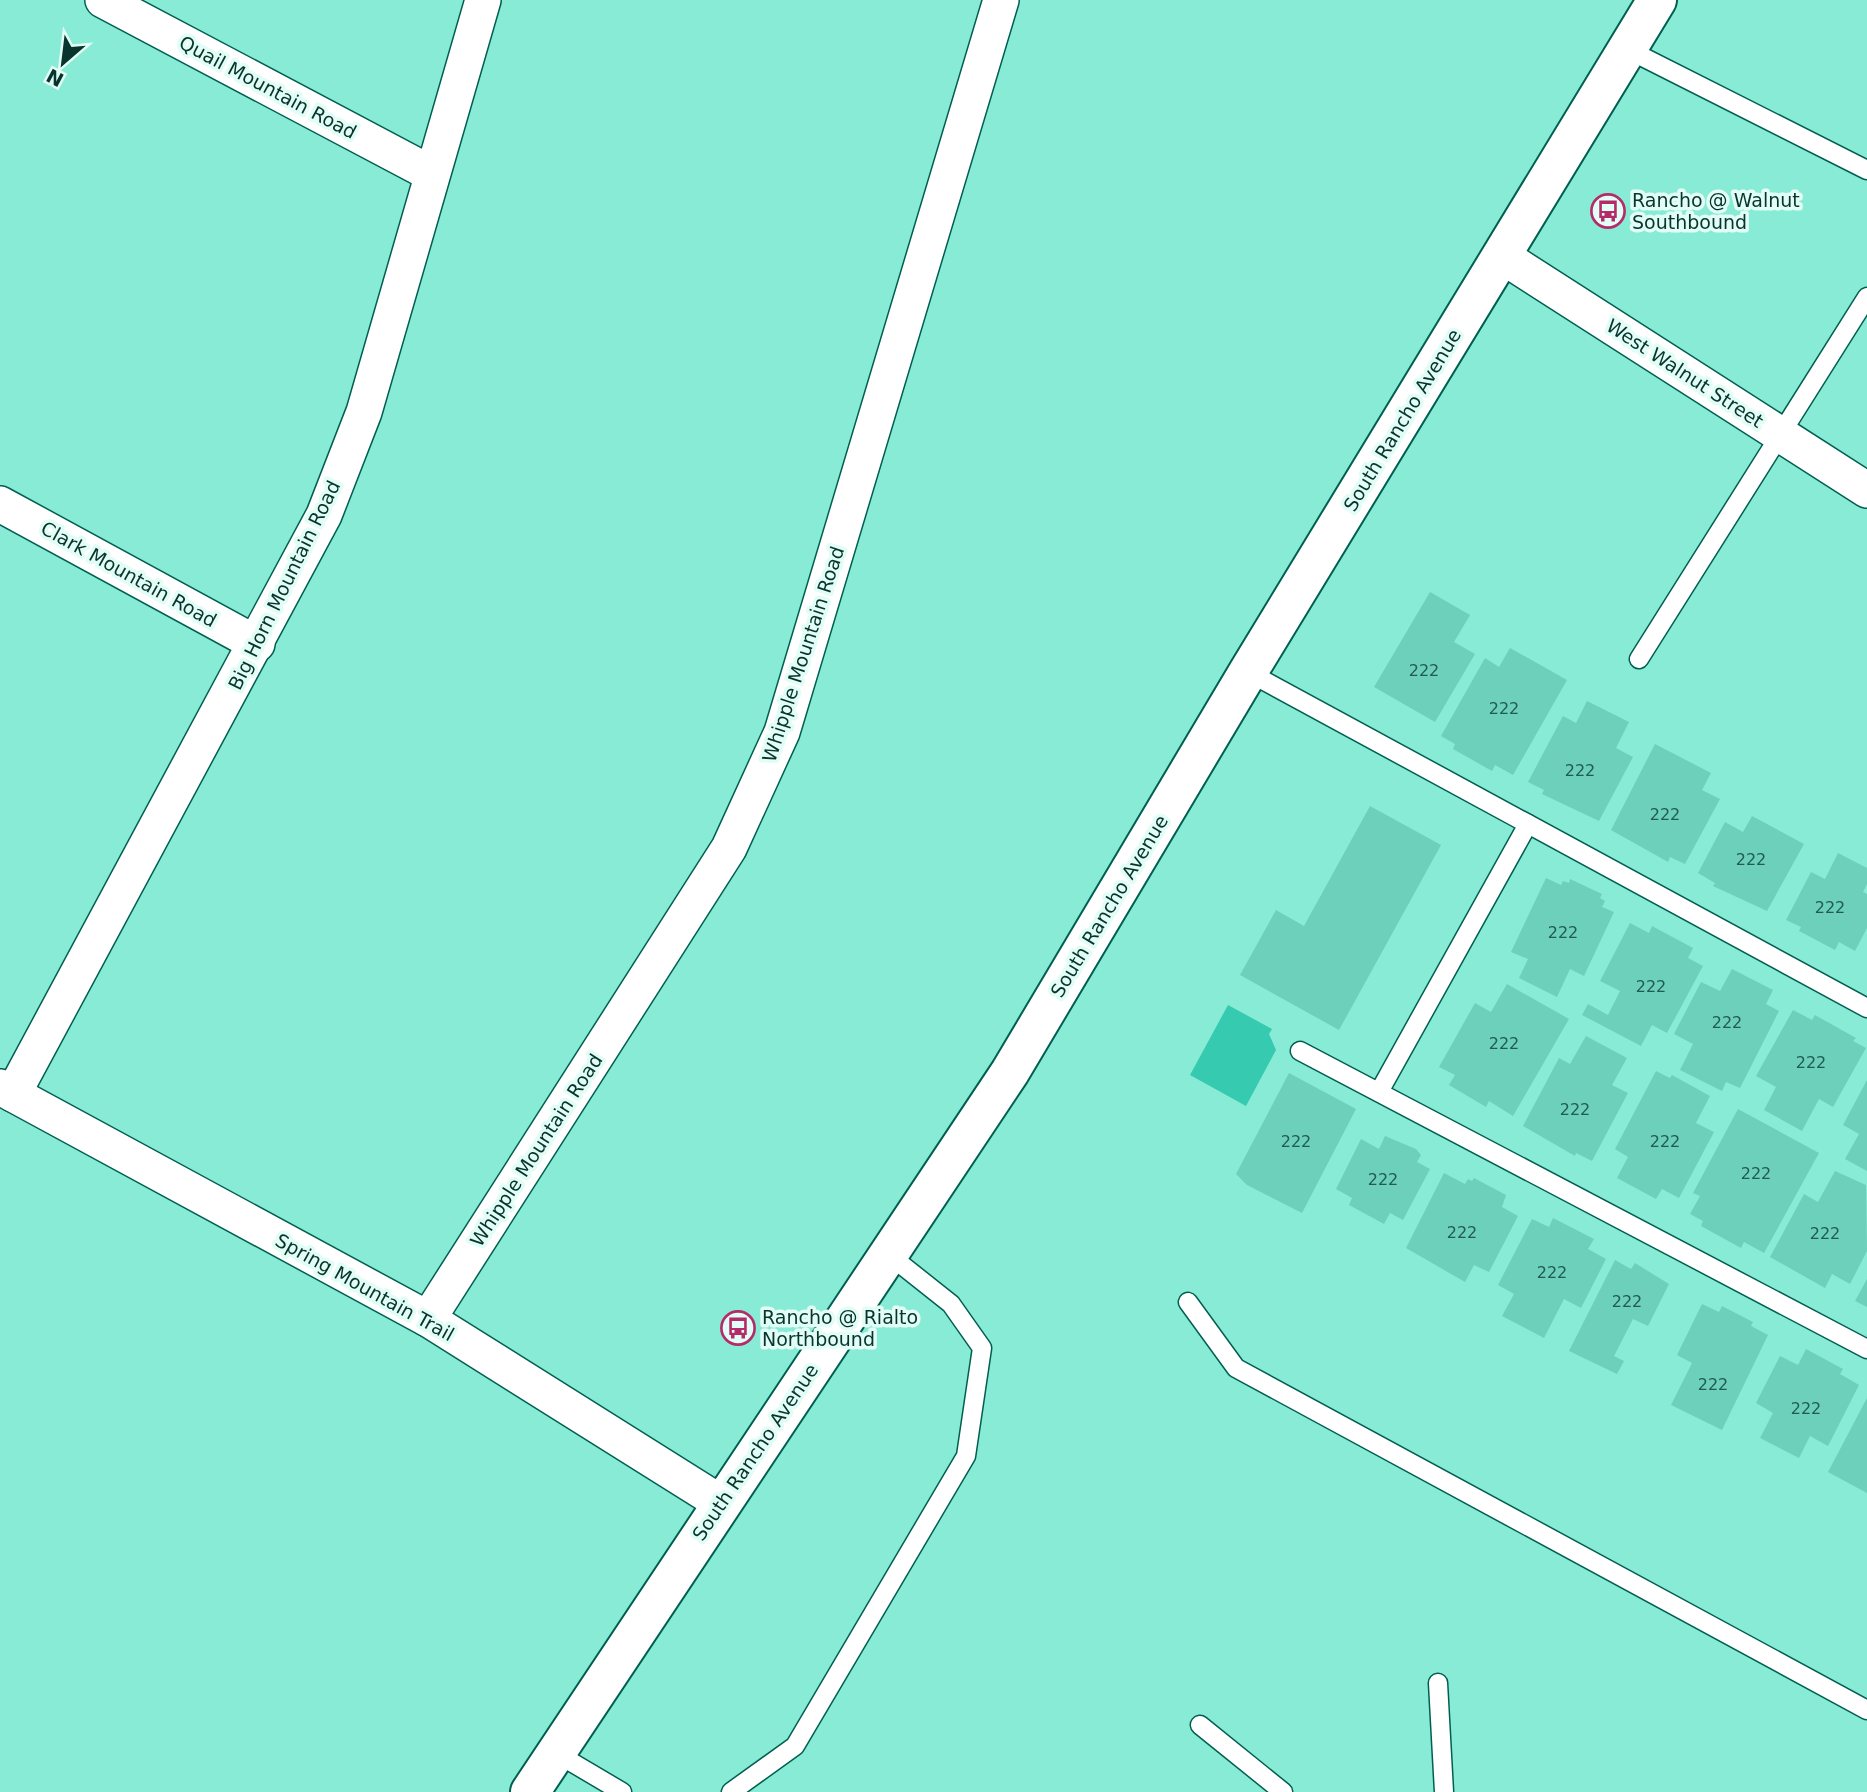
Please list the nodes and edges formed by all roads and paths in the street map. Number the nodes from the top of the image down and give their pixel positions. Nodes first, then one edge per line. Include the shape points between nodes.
1 (103, 0) edge
2 (483, 0) edge
3 (1001, 0) edge
4 (1657, 0) edge
5 (1627, 48) junction
6 (1867, 170) edge
7 (432, 174) junction
8 (1502, 256) junction
9 (1867, 297) edge
10 (1781, 435) junction
11 (1867, 490) edge
12 (0, 504) edge
13 (257, 644) junction
14 (1639, 659) dead end
15 (1248, 672) junction
16 (1528, 824) junction
17 (1867, 1008) edge
18 (1300, 1051) dead end
19 (6, 1090) edge
20 (1379, 1092) junction
21 (888, 1254) junction
22 (1188, 1302) dead end
23 (428, 1319) junction
24 (1867, 1349) edge
25 (720, 1503) junction
26 (1438, 1683) dead end
27 (1867, 1710) edge
28 (1199, 1725) dead end
29 (556, 1753) junction
30 (530, 1792) edge
31 (622, 1792) edge
32 (731, 1792) edge
33 (1283, 1792) edge
34 (1444, 1792) edge

1 - 7 street, Quail Mountain Road
2 - 7 street, Big Horn Mountain Road
3 - 23 street, Whipple Mountain Road via 782,732 759,786 729,848
4 - 5 street, South Rancho Avenue
5 - 6 lane
5 - 8 street, South Rancho Avenue
7 - 13 street, Big Horn Mountain Road via 364,412 324,515
8 - 10 street, West Walnut Street
8 - 15 street, South Rancho Avenue
9 - 10 lane
10 - 11 street, West Walnut Street
10 - 14 lane
12 - 13 street, Clark Mountain Road
13 - 19 street, Big Horn Mountain Road
15 - 16 lane
15 - 21 street, South Rancho Avenue via 1010,1072
16 - 17 lane
16 - 20 lane
18 - 20 lane
19 - 23 street, Spring Mountain Trail
20 - 24 lane
21 - 25 street, South Rancho Avenue
21 - 32 lane via 951,1304 982,1348 966,1455 794,1746
22 - 27 lane via 1236,1368
23 - 25 street, Spring Mountain Trail
25 - 29 street, South Rancho Avenue
26 - 34 lane
28 - 33 lane
29 - 30 street, South Rancho Avenue
29 - 31 lane

